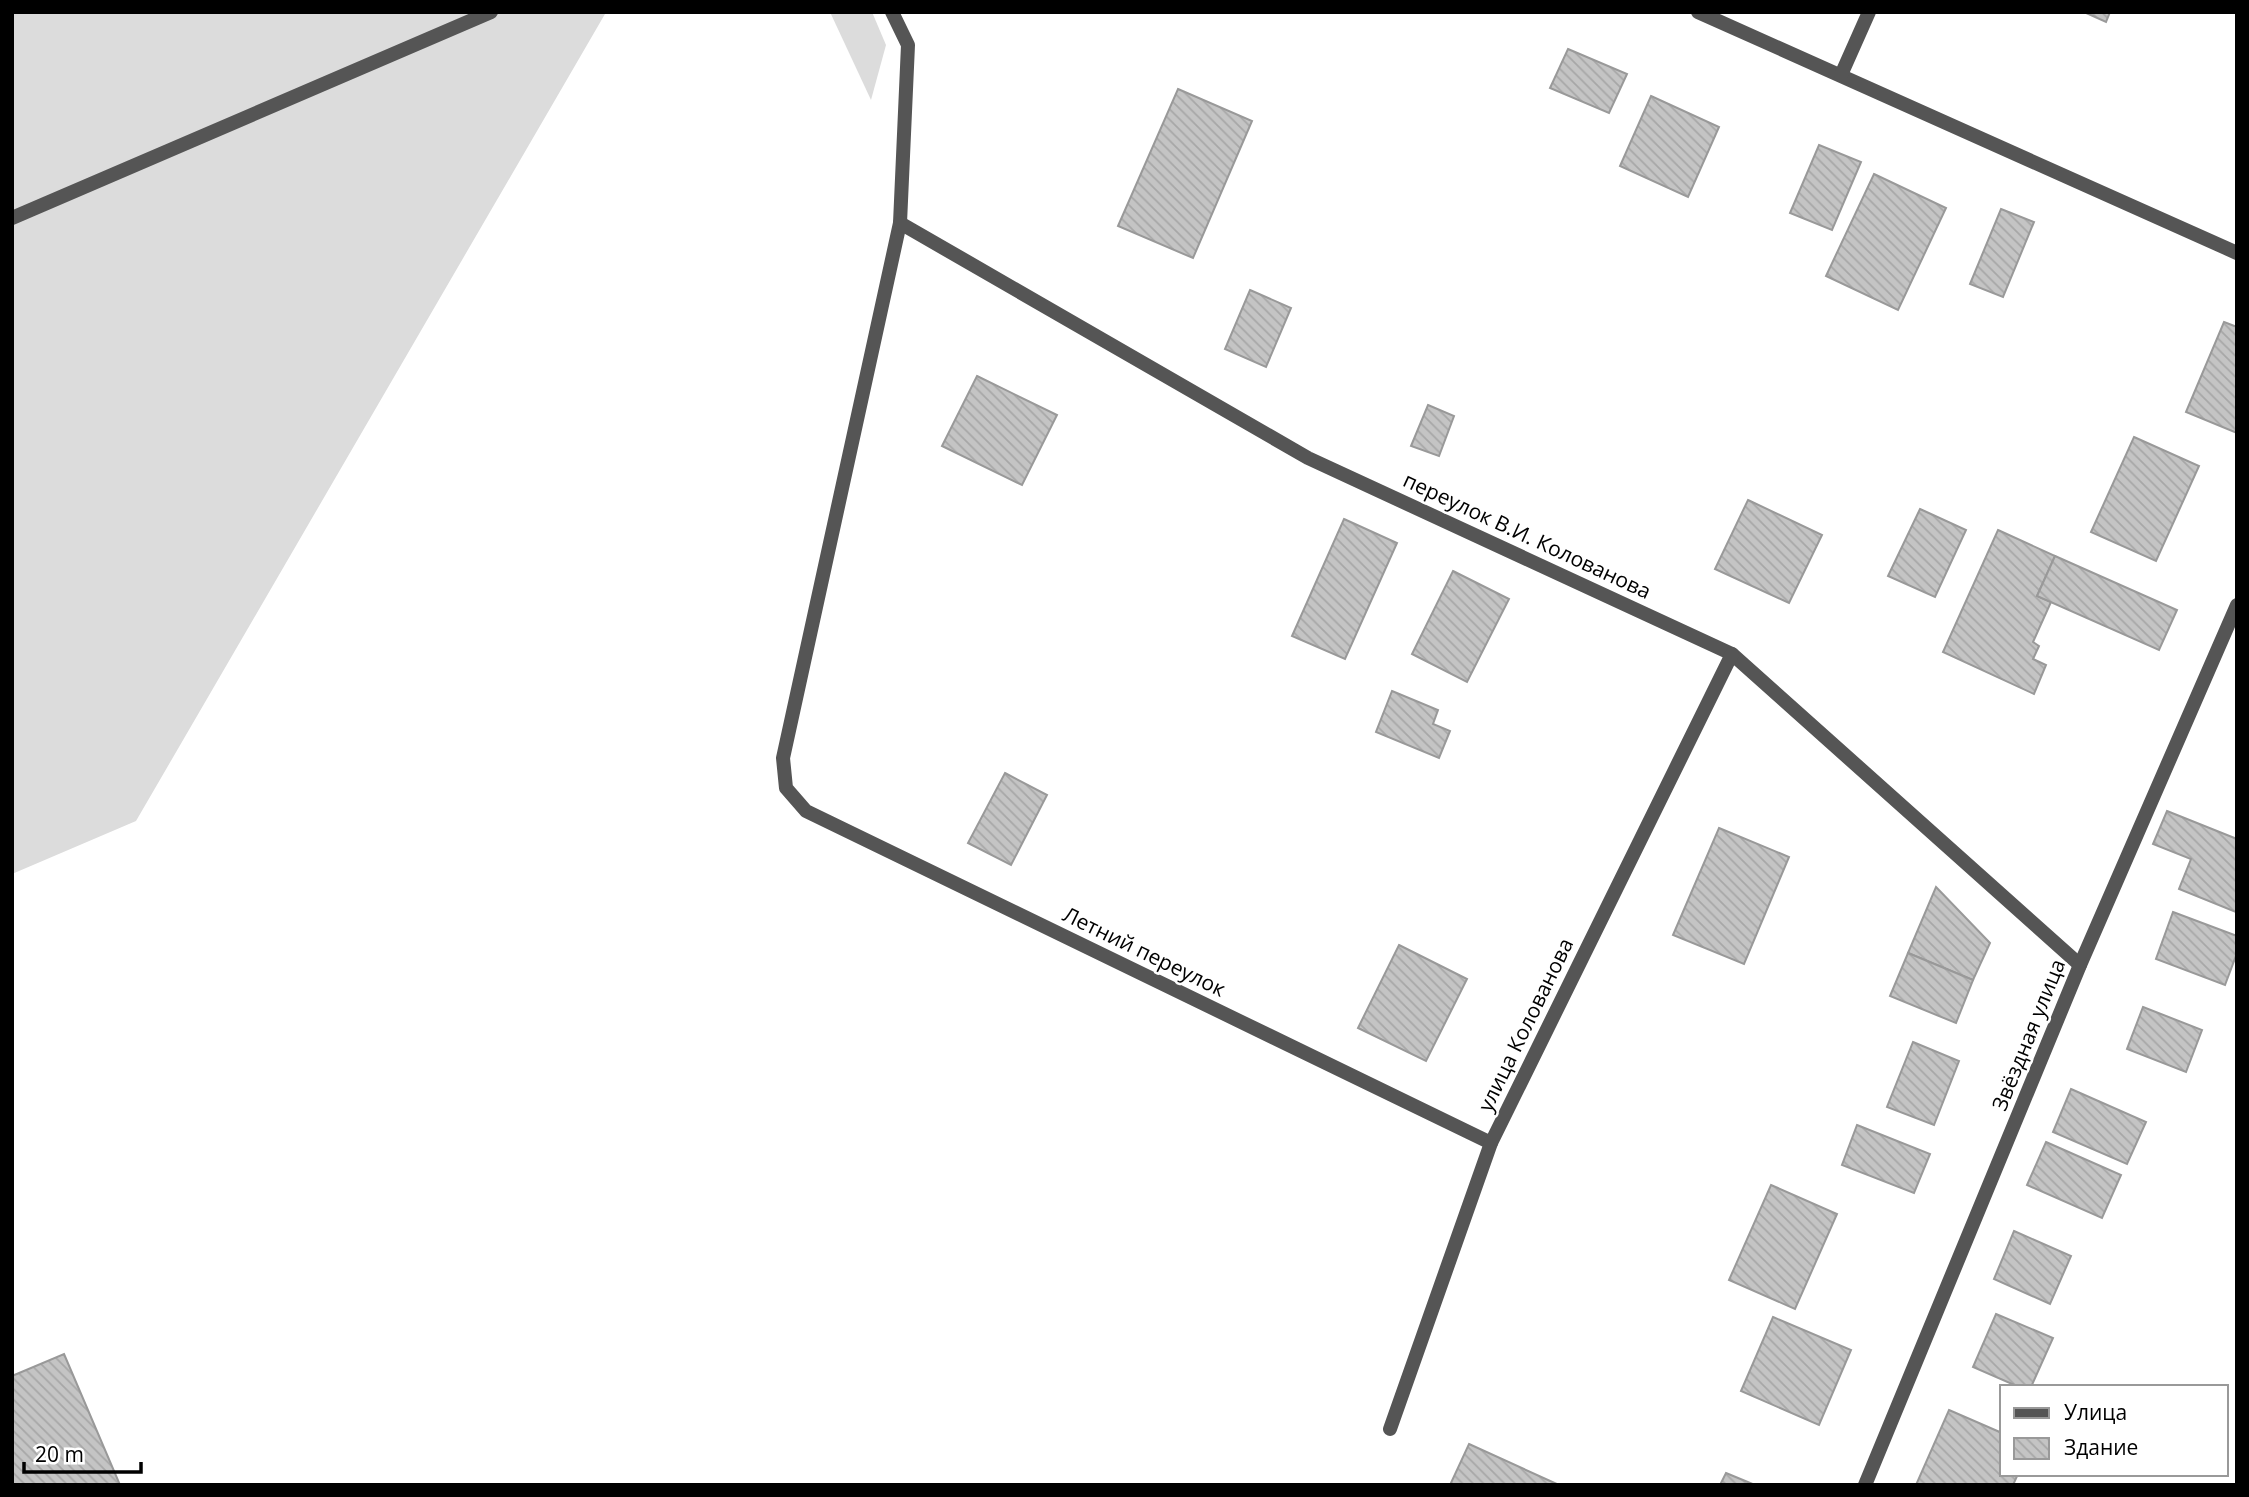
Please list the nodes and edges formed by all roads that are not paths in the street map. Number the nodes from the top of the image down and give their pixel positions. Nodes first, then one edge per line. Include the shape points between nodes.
1 (491, 12) edge
2 (892, 12) edge
3 (1698, 12) edge
4 (1869, 12) edge
5 (1841, 75) junction
6 (12, 218) edge
7 (900, 223) junction
8 (2237, 253) edge
9 (2237, 605) edge
10 (1732, 654) junction
11 (2080, 965) junction
12 (1491, 1143) junction
13 (1390, 1429) dead end
14 (1866, 1485) edge

1 - 6 street
2 - 7 street via 908,45
3 - 5 street
4 - 5 street
5 - 8 street
7 - 10 street, переулок В.И. Колованова via 1308,458
7 - 12 street, Летний переулок via 783,758 786,788 806,811
9 - 11 street, Звёздная улица
10 - 11 street, переулок В.И. Колованова
10 - 12 street, улица Колованова
11 - 14 street, Звёздная улица
12 - 13 street, улица Колованова

